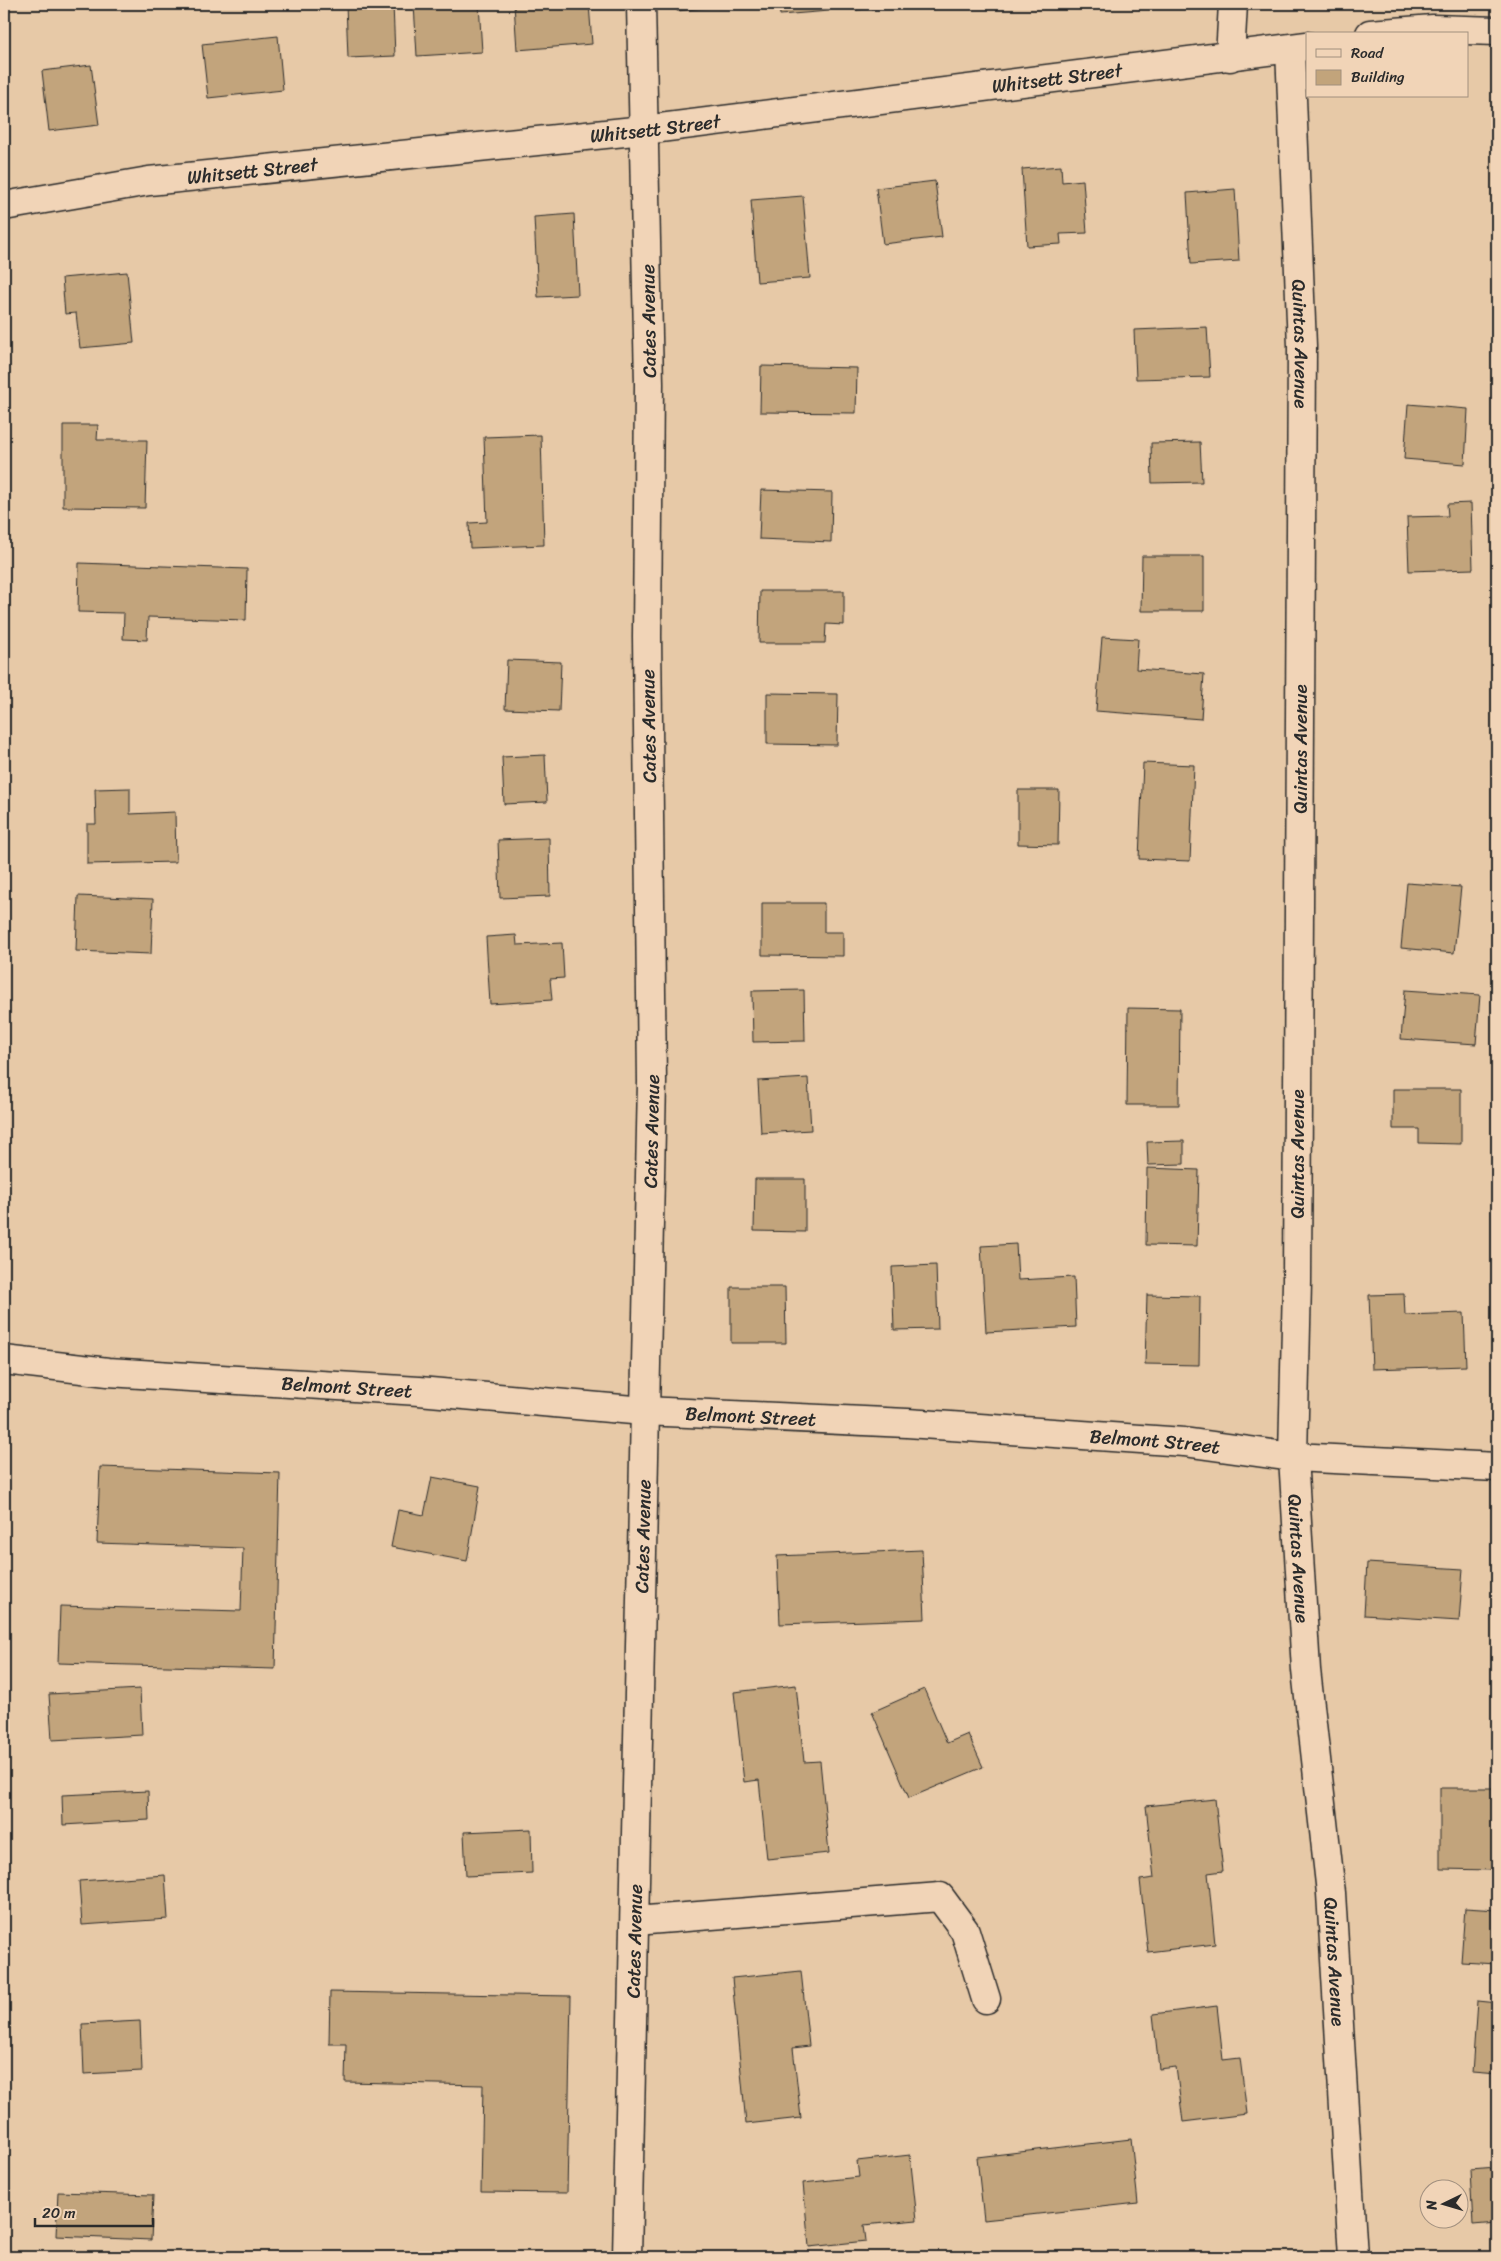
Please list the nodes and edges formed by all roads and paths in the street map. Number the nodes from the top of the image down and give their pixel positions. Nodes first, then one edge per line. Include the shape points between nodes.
1 (641, 4) edge
2 (1233, 4) edge
3 (1497, 31) edge
4 (1395, 32) edge
5 (1299, 47) edge
6 (1230, 56) junction
7 (644, 130) junction
8 (4, 206) edge
9 (4, 1360) edge
10 (644, 1411) junction
11 (1293, 1457) junction
12 (1497, 1467) edge
13 (635, 1921) junction
14 (986, 1999) dead end
15 (627, 2257) edge
16 (1353, 2257) edge

1 - 7 street, Cates Avenue
2 - 6 street
3 - 4 street via 1432,29
5 - 6 street, Whitsett Street
5 - 11 street, Quintas Avenue via 1302,346 1297,1272
6 - 7 street, Whitsett Street
7 - 8 street, Whitsett Street via 149,181
7 - 10 street, Cates Avenue via 650,384 647,637 652,1082
9 - 10 street, Belmont Street via 108,1372 420,1391
10 - 11 street, Belmont Street via 907,1423 1164,1441
10 - 13 street, Cates Avenue
11 - 12 street, Belmont Street
11 - 16 street, Quintas Avenue via 1306,1670 1331,1893
13 - 14 street via 940,1897 966,1931
13 - 15 street, Cates Avenue

